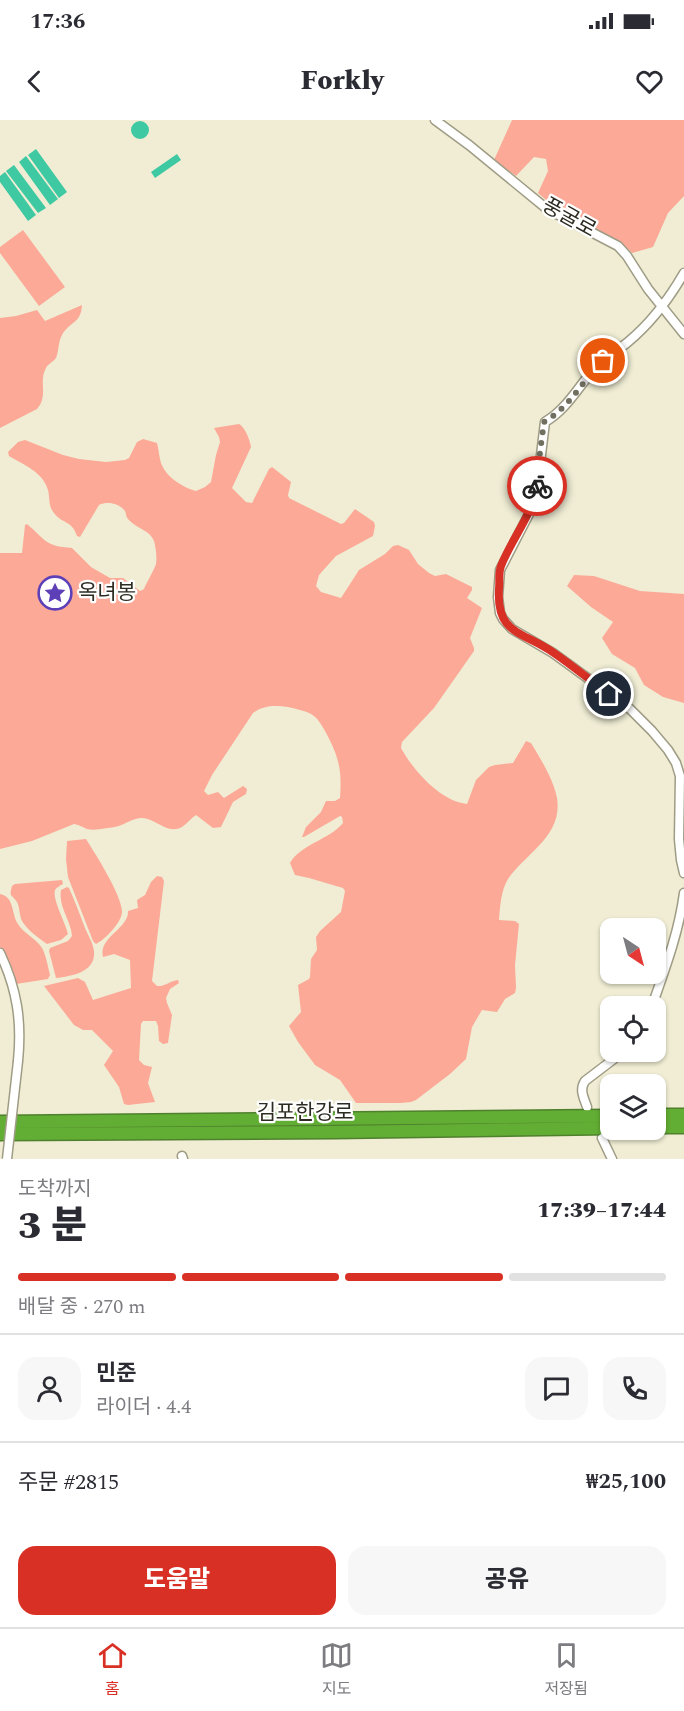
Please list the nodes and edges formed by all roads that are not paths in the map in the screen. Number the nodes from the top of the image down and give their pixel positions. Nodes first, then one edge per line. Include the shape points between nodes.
1 (435, 120) edge
2 (684, 273) edge
3 (663, 307) junction
4 (684, 334) edge
5 (684, 873) edge
6 (684, 893) edge
7 (0, 953) edge
8 (656, 996) edge
9 (610, 1062) edge
10 (587, 1107) dead end
11 (666, 1115) edge
12 (684, 1115) edge
13 (600, 1116) edge
14 (0, 1122) edge
15 (666, 1127) edge
16 (684, 1127) edge
17 (600, 1128) edge
18 (0, 1134) edge
19 (603, 1140) edge
20 (7, 1159) edge
21 (612, 1159) edge

1 - 3 street, 풍굴로 via 547,209 618,246
2 - 3 street
3 - 4 street, 풍굴로
3 - 5 street via 596,368 568,404 544,422 536,496 500,570 498,597 503,619 512,629 553,652 621,702 645,723 672,756 680,776 679,839
6 - 8 street via 677,932
7 - 20 street, bridge via 19,1012 21,1039
9 - 10 street via 582,1085
11 - 12 highway
13 - 14 highway, 김포한강로
15 - 16 highway
17 - 18 highway, 김포한강로
19 - 21 street

